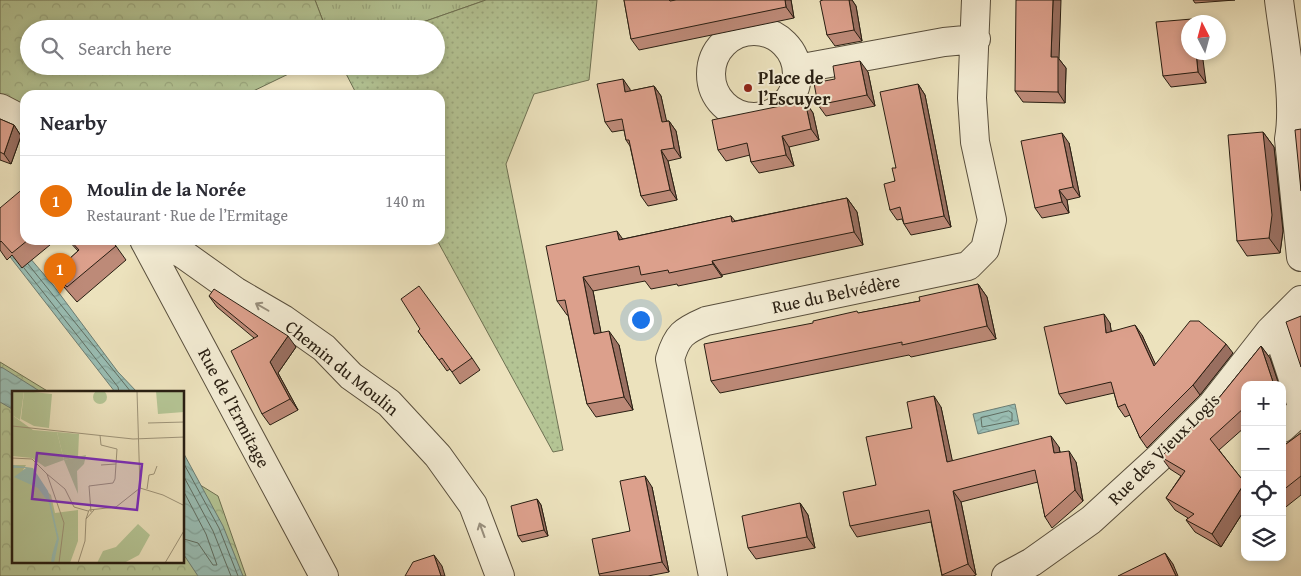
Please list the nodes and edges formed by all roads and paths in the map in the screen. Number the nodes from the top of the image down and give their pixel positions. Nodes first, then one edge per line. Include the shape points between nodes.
1 (976, 0) edge
2 (1279, 0) edge
3 (976, 39) junction
4 (797, 68) dead end
5 (0, 108) edge
6 (20, 118) edge
7 (146, 245) edge
8 (166, 245) edge
9 (1301, 257) edge
10 (1301, 300) edge
11 (1276, 327) junction
12 (1301, 403) edge
13 (1301, 411) edge
14 (1284, 426) edge
15 (324, 576) edge
16 (500, 576) edge
17 (713, 576) edge
18 (1006, 576) edge

1 - 3 street, Rue du Belvédère
2 - 9 street
3 - 4 street
3 - 17 street, Rue du Belvédère via 972,98 975,142 992,220 985,249 968,266 706,321 688,329 675,341 670,359
5 - 6 street
7 - 15 street, Rue de l’Ermitage
16 -> 8 street, Chemin du Moulin via 473,505 438,456 389,402 351,376 324,348 283,319
10 - 11 street, Rue des Vieux Logis
11 - 12 street
11 - 18 street, Rue des Vieux Logis via 1212,405 1162,456 1091,520 1032,562
13 - 14 street

